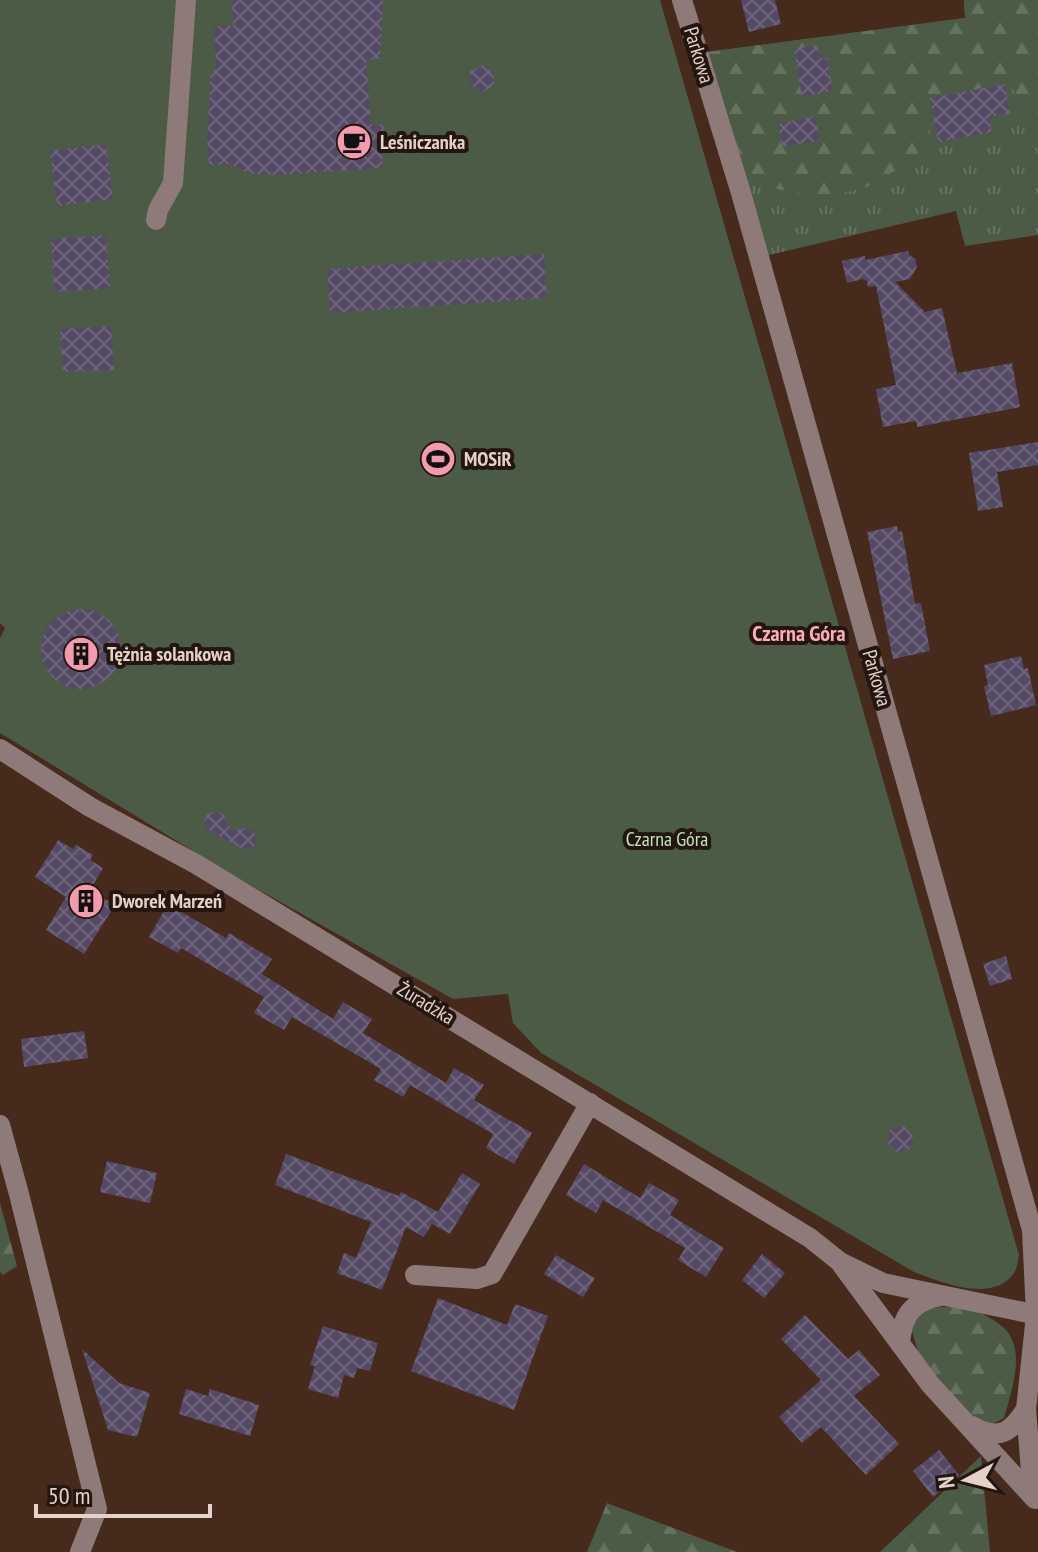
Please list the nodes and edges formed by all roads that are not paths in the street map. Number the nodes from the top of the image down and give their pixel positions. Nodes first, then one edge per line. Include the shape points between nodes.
1 (186, 0) edge
2 (682, 0) edge
3 (156, 220) dead end
4 (2, 755) edge
5 (590, 1103) junction
6 (0, 1125) edge
7 (840, 1262) junction
8 (415, 1275) dead end
9 (942, 1296) junction
10 (1037, 1315) edge
11 (900, 1344) junction
12 (1026, 1409) junction
13 (965, 1421) junction
14 (1036, 1499) edge
15 (80, 1552) edge

1 - 3 street via 173,183
2 - 10 street, Parkowa via 1032,1230
4 - 5 street, Żuradzka via 196,864
5 - 7 street, Żuradzka via 810,1238
5 - 8 street via 492,1274 477,1279
6 - 15 street via 97,1509
7 - 9 street via 883,1283
7 - 11 street
9 - 10 street
9 - 11 street via 908,1310
10 - 12 street, Parkowa
11 - 13 street
12 - 13 street via 1017,1424 997,1434
12 - 14 street, Parkowa
13 - 14 street

